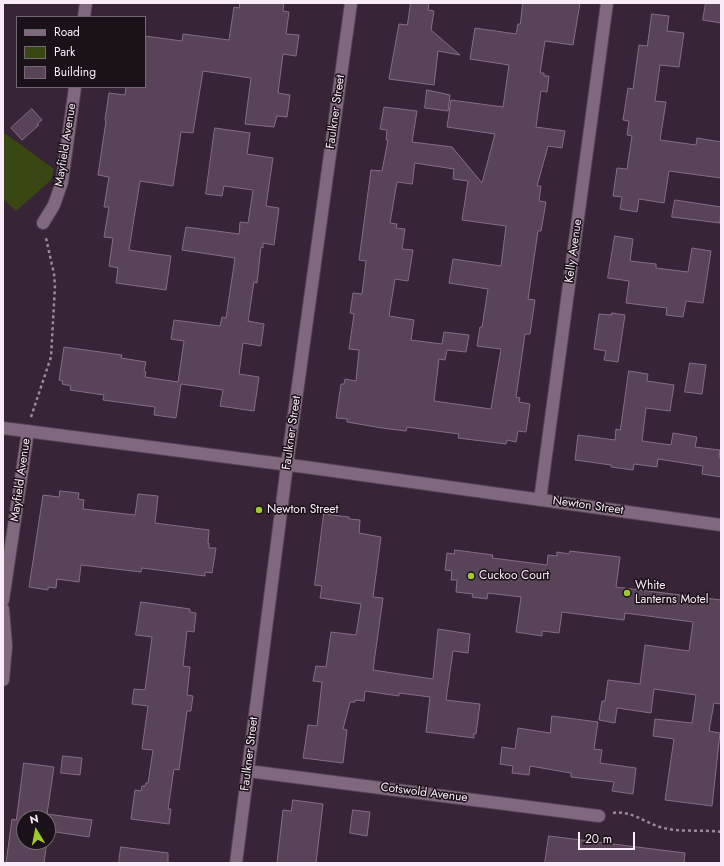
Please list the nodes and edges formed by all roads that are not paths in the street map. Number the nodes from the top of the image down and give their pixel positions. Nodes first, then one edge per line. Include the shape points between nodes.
1 (86, 3) edge
2 (351, 3) edge
3 (607, 3) edge
4 (84, 16) edge
5 (75, 88) edge
6 (43, 223) dead end
7 (3, 428) edge
8 (28, 431) junction
9 (287, 465) junction
10 (540, 500) junction
11 (721, 525) edge
12 (3, 600) edge
13 (3, 609) edge
14 (3, 680) edge
15 (248, 771) junction
16 (599, 816) dead end
17 (236, 863) edge

1 - 4 street
2 - 9 street, Faulkner Street
3 - 10 street, Kelly Avenue
5 - 6 street, Mayfield Avenue via 62,182 54,205
7 - 8 street, Newton Street
8 - 9 street, Newton Street
8 - 12 street, Mayfield Avenue
9 - 10 street, Newton Street
9 - 15 street, Faulkner Street
10 - 11 street, Newton Street
13 - 14 street via 6,646
15 - 16 street, Cotswold Avenue
15 - 17 street, Faulkner Street

